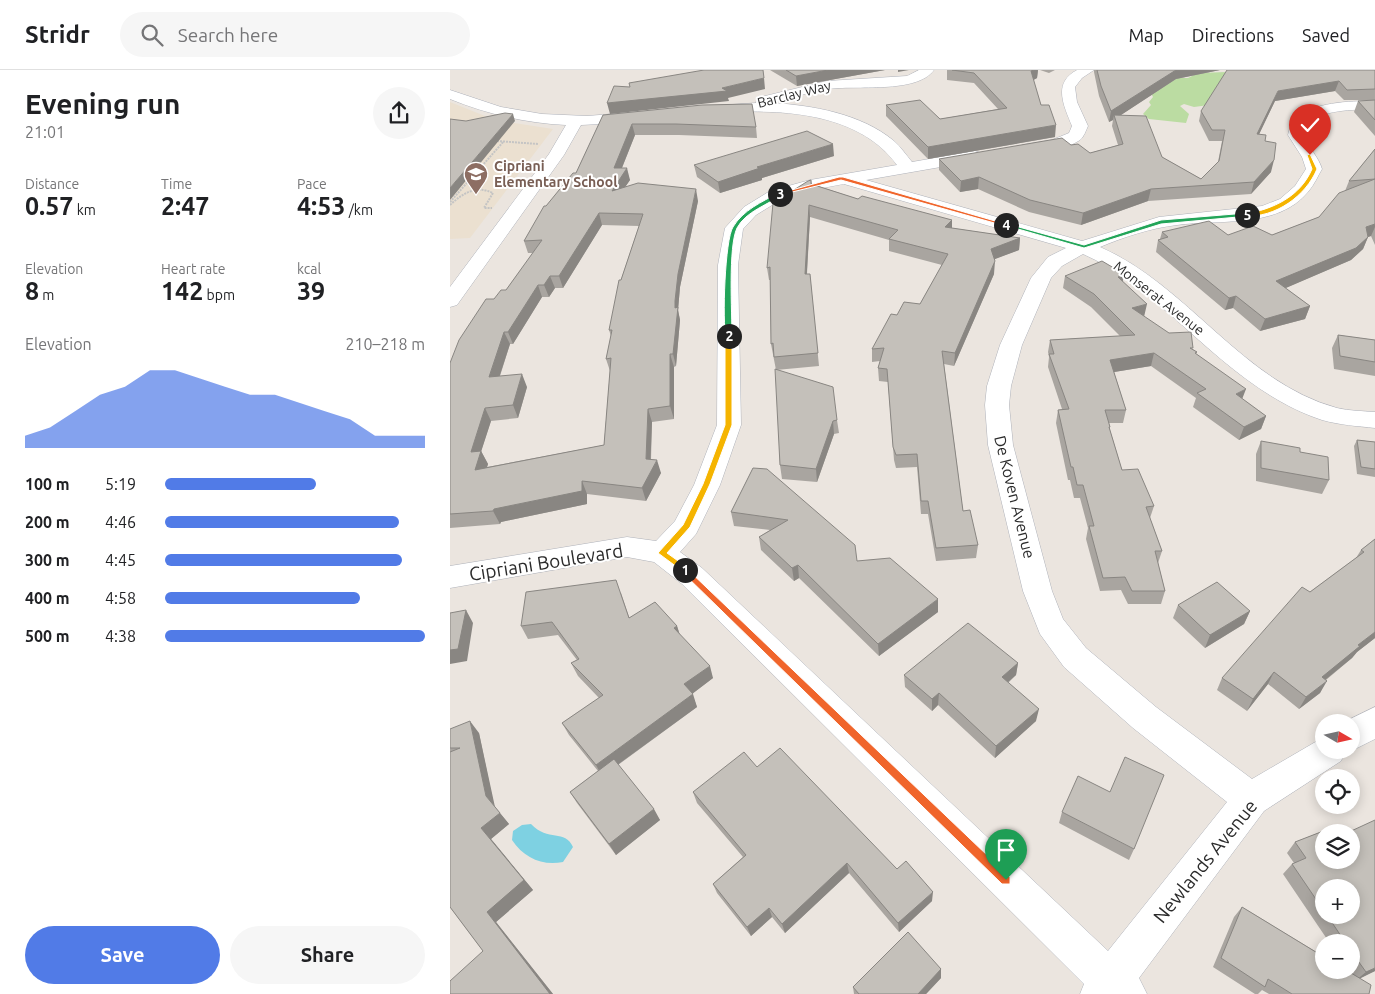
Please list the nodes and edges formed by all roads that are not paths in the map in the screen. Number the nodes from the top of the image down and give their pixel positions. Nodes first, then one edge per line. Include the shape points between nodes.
1 (927, 70) edge
2 (1087, 70) edge
3 (450, 94) edge
4 (749, 105) junction
5 (1375, 105) edge
6 (702, 110) edge
7 (506, 114) junction
8 (654, 115) edge
9 (477, 120) edge
10 (575, 122) junction
11 (907, 167) junction
12 (841, 178) junction
13 (1084, 247) junction
14 (450, 301) edge
15 (1375, 420) edge
16 (662, 553) junction
17 (450, 577) edge
18 (1375, 722) edge
19 (1360, 731) edge
20 (1315, 759) edge
21 (1251, 799) junction
22 (1112, 990) edge

1 - 4 street, Barclay Way via 921,76 908,80 827,84
2 - 11 street via 1079,73 1068,85 1066,96 1080,126 1075,136 1055,144
3 - 7 street
4 - 6 street
4 - 11 street via 821,114 846,123 877,136
5 - 13 street, De Koven Avenue via 1334,108 1298,122 1296,137 1310,155 1314,169 1309,182 1290,200 1262,213 1161,222
7 - 9 street
7 - 10 street
8 - 10 street
10 - 14 street via 556,155
11 - 12 street
12 - 13 street, Monserat Avenue
12 - 16 street via 776,195 750,211 734,228 728,265 729,425 707,484 686,527
13 - 15 street, Monserat Avenue via 1136,276 1255,375 1331,414
13 - 21 street, De Koven Avenue via 1060,258 1042,274 999,386 998,429 1010,488 1043,608 1058,637 1085,667 1160,732
16 - 17 street, Cipriani Boulevard via 627,547
16 - 22 street, Cipriani Boulevard via 692,576
18 - 19 street
20 - 21 street, Newlands Avenue
21 - 22 street, Newlands Avenue

